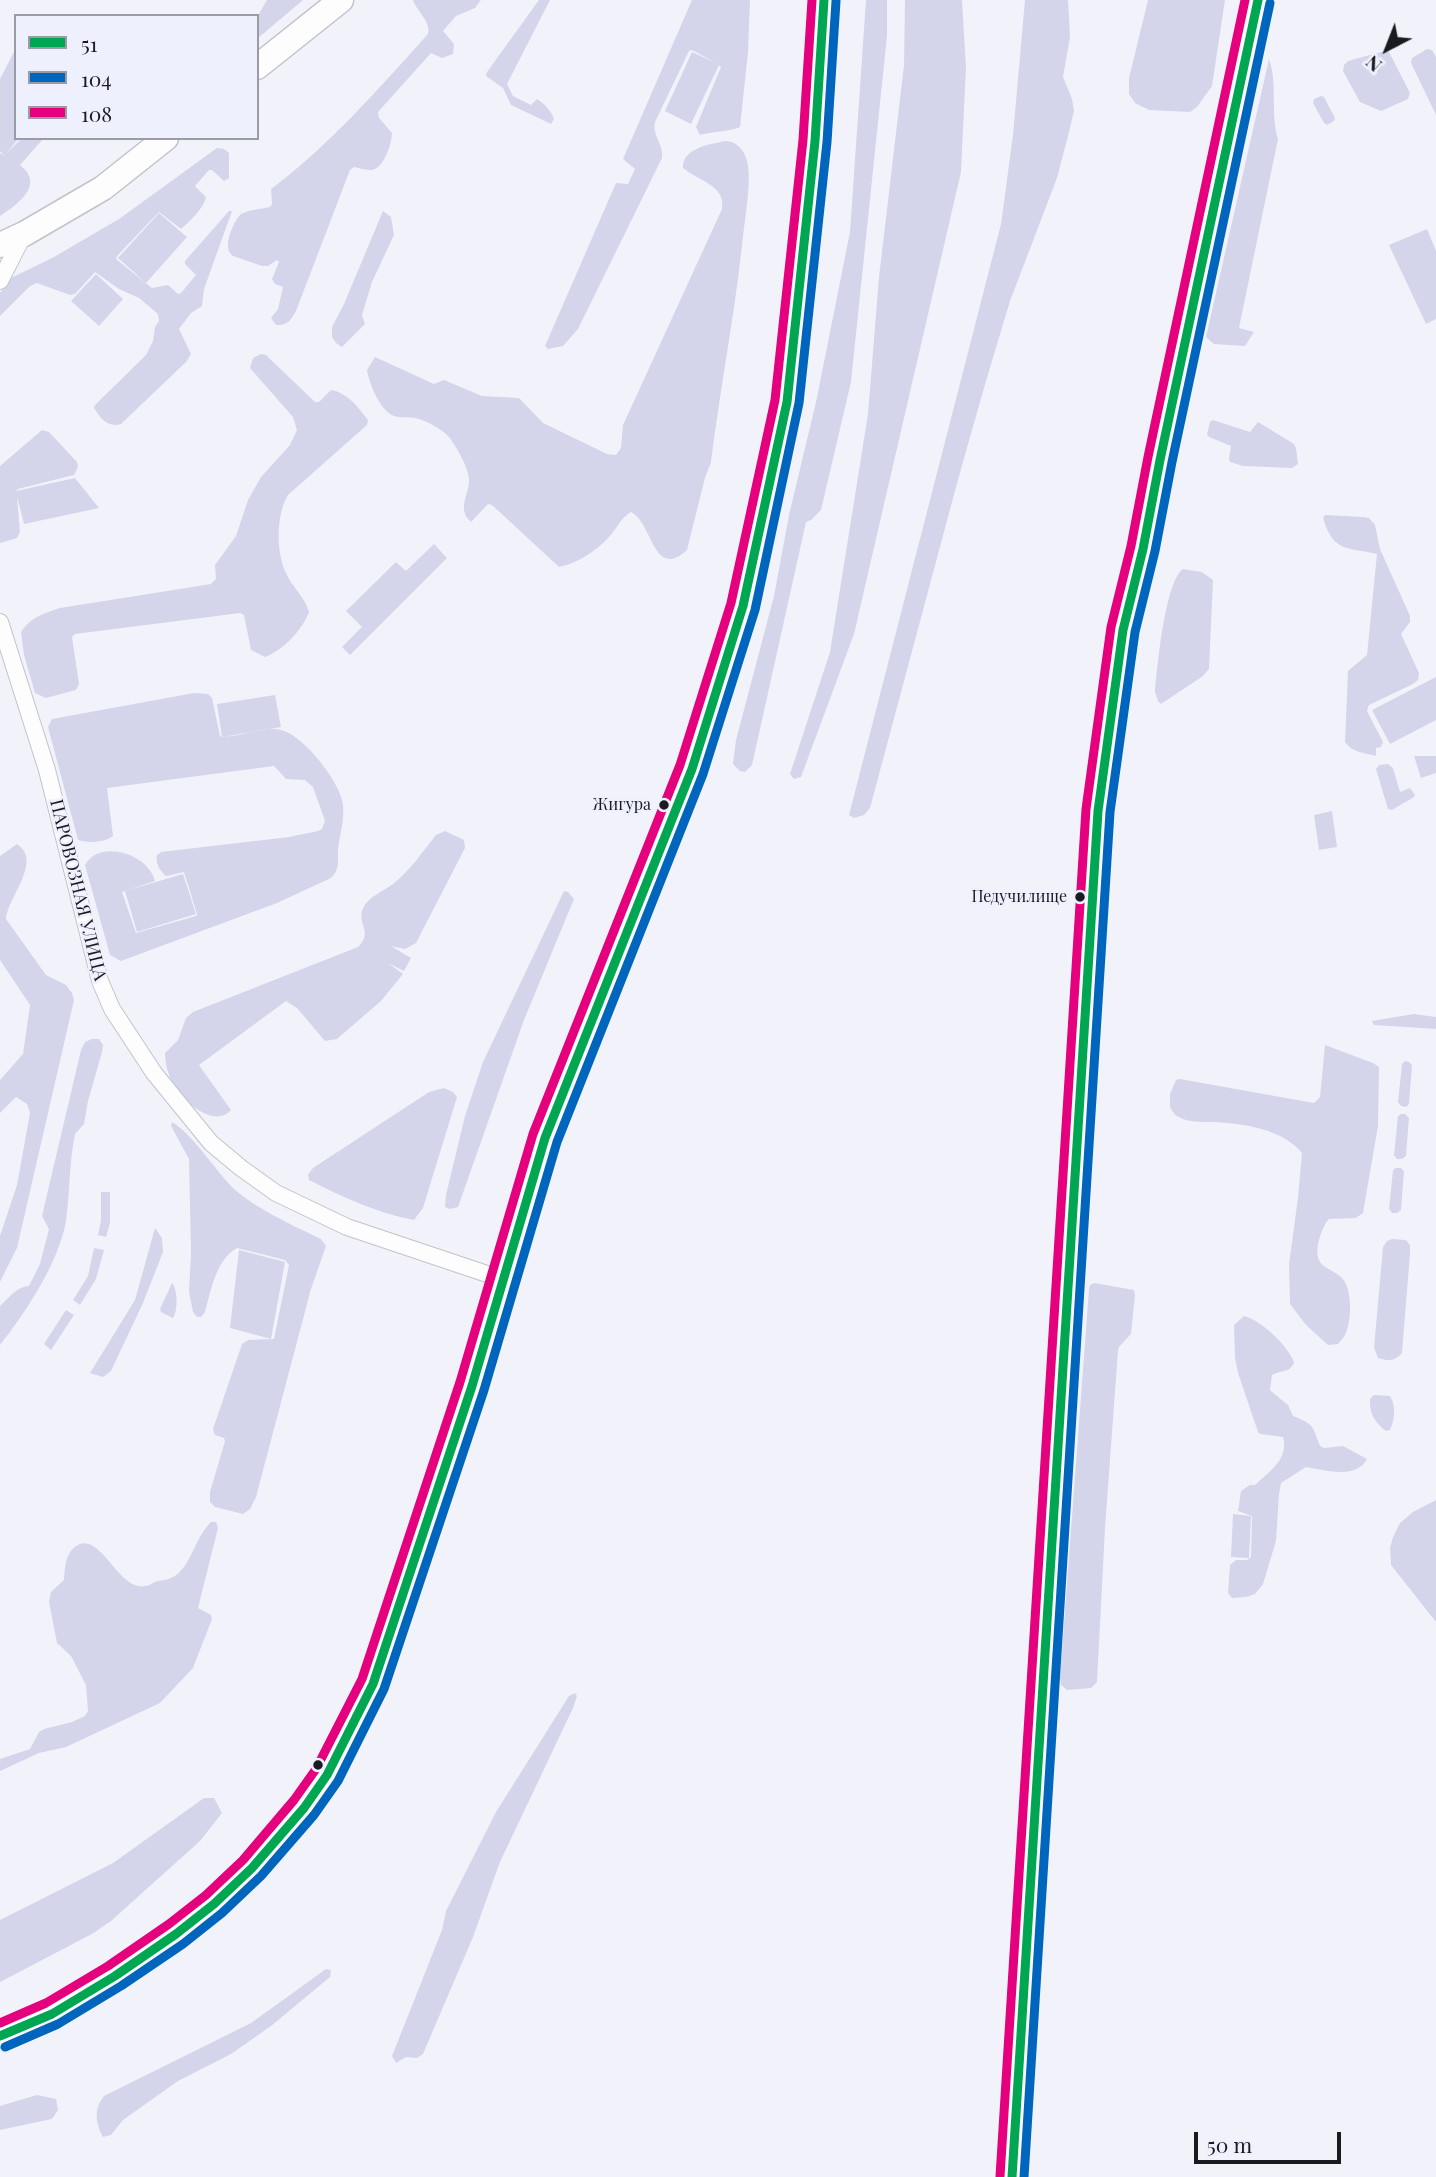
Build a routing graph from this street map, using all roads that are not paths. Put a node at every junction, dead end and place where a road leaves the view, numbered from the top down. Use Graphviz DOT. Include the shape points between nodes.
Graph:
graph roads {
  1 [pos="341,0"];
  2 [pos="824,0"];
  3 [pos="1258,0"];
  4 [pos="259,65"];
  5 [pos="163,140"];
  6 [pos="24,234"];
  7 [pos="0,245"];
  8 [pos="0,281"];
  9 [pos="0,622"];
  10 [pos="502,1279"];
  11 [pos="0,2036"];
  12 [pos="1012,2177"];
  1 -- 4 [label="main road"];
  2 -- 10 [label="main road" via="815,141 787,402 743,606 692,769 545,1139"];
  3 -- 12 [label="main road" via="1123,630 1098,811"];
  5 -- 6 [label="main road" via="103,188"];
  6 -- 7 [label="main road"];
  6 -- 8 [label="street"];
  9 -- 10 [label="street, ПАРОВОЗНАЯ УЛИЦА" via="47,770 100,981 112,1009 154,1073 211,1143 276,1192 346,1227"];
  10 -- 11 [label="main road" via="472,1386 373,1684 327,1775 252,1868 177,1934 52,2014"];
}
